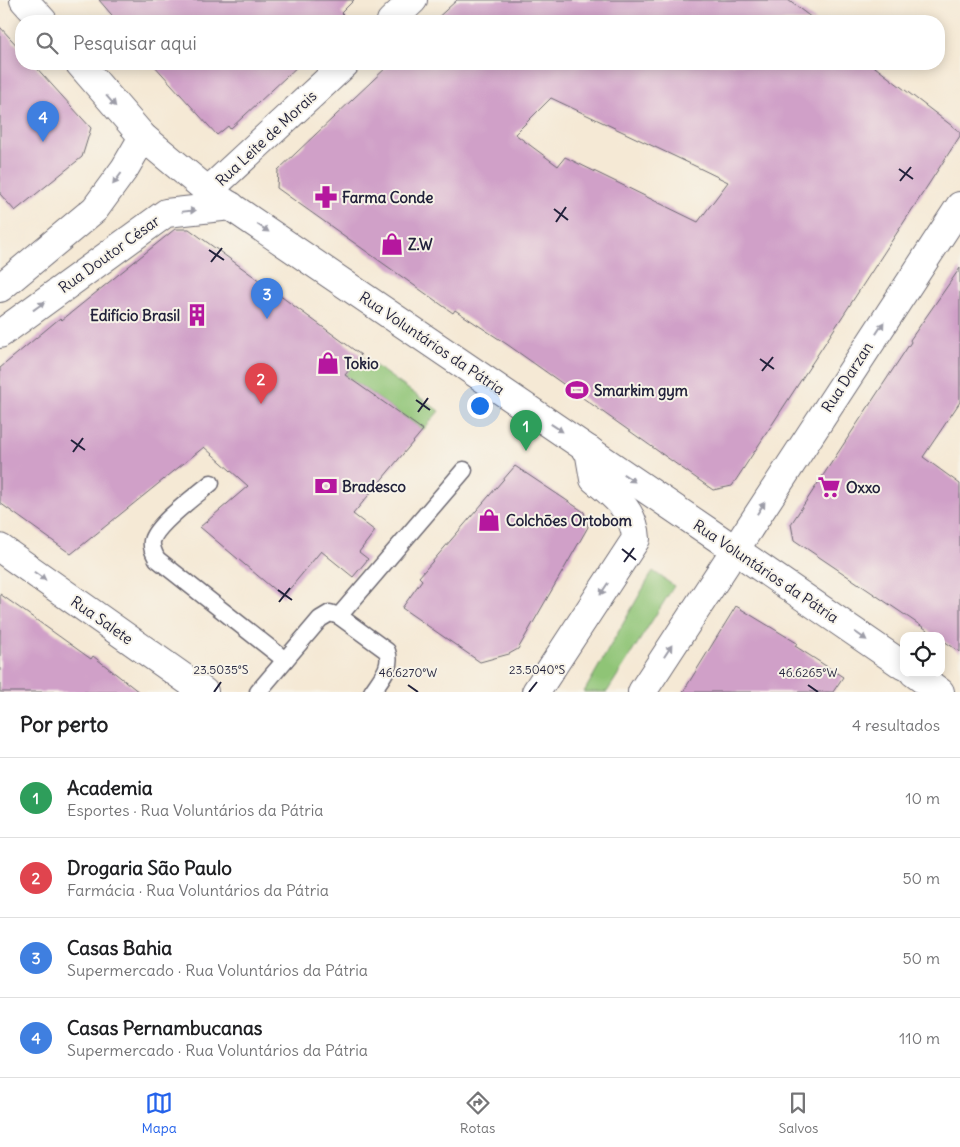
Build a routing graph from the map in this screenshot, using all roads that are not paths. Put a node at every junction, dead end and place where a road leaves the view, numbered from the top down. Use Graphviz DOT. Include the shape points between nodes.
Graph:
graph roads {
  1 [pos="24,0"];
  2 [pos="413,0"];
  3 [pos="38,15"];
  4 [pos="397,15"];
  5 [pos="85,70"];
  6 [pos="339,70"];
  7 [pos="143,137"];
  8 [pos="208,191"];
  9 [pos="231,206"];
  10 [pos="960,206"];
  11 [pos="0,288"];
  12 [pos="0,334"];
  13 [pos="589,450"];
  14 [pos="464,470"];
  15 [pos="211,483"];
  16 [pos="0,548"];
  17 [pos="734,548"];
  18 [pos="339,616"];
  19 [pos="285,660"];
  20 [pos="900,663"];
  21 [pos="919,677"];
  22 [pos="204,692"];
  23 [pos="258,692"];
  24 [pos="372,692"];
  25 [pos="536,692"];
  26 [pos="642,692"];
  27 [pos="940,692"];
  1 -- 3 [label="main road"];
  2 -- 4 [label="main road"];
  5 -- 7 [label="main road, Rua Voluntários da Pátria, one-way"];
  6 -- 8 [label="main road, Rua Leite de Morais"];
  7 -- 8 [label="main road, Rua Voluntários da Pátria"];
  7 -- 11 [label="main road, one-way" via="95,209"];
  8 -- 9 [label="main road, Rua Voluntários da Pátria"];
  12 -- 9 [label="main road, Rua Doutor César, one-way" via="166,213"];
  9 -- 13 [label="main road, Rua Voluntários da Pátria, one-way"];
  17 -- 10 [label="main road, Rua Darzan, one-way"];
  13 -- 17 [label="main road, Rua Voluntários da Pátria, one-way"];
  13 -- 25 [label="main road, one-way" via="594,479 628,512 636,527 636,539"];
  14 -- 18 [label="lane"];
  15 -- 19 [label="lane" via="160,528 152,540 152,551 157,559"];
  16 -- 22 [label="main road, Rua Salete, one-way"];
  17 -- 20 [label="main road, Rua Voluntários da Pátria, one-way"];
  26 -- 17 [label="main road, Rua Darzan, one-way"];
  18 -- 19 [label="lane" via="330,613 320,619"];
  18 -- 24 [label="lane" via="387,650 390,658 388,667"];
  19 -- 23 [label="lane"];
  21 -- 27 [label="main road"];
}
